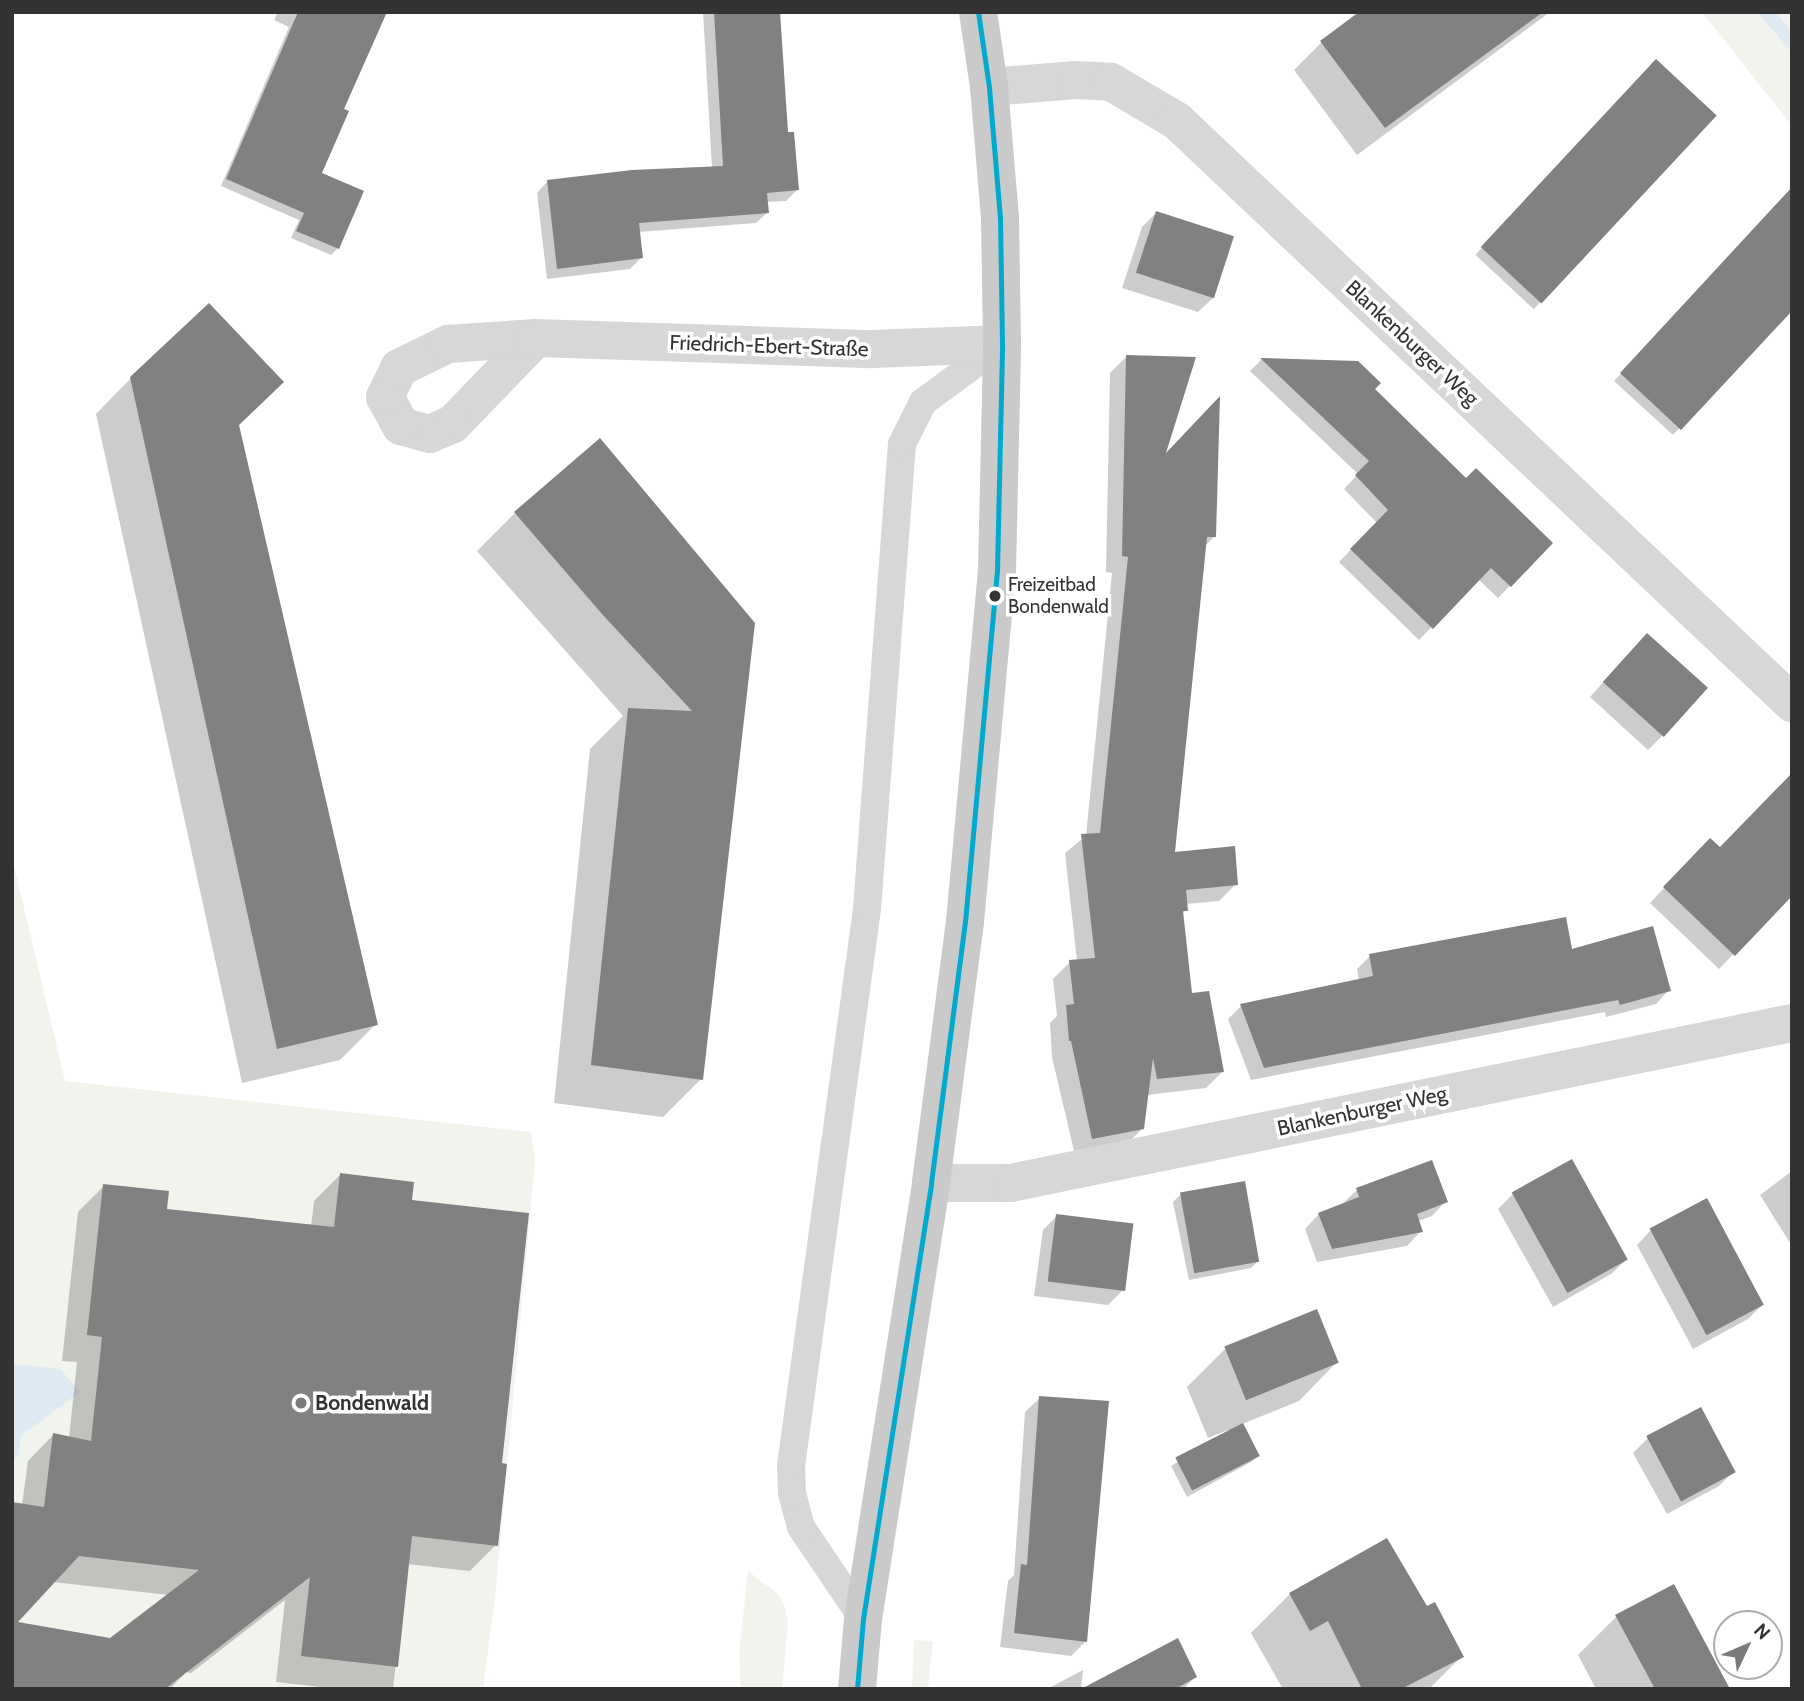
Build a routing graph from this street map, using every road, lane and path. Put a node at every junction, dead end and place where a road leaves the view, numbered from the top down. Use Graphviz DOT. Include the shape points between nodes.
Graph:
graph roads {
  1 [pos="978,12"];
  2 [pos="989,87"];
  3 [pos="536,338"];
  4 [pos="1002,344"];
  5 [pos="1792,703"];
  6 [pos="1792,1023"];
  7 [pos="931,1182"];
  8 [pos="863,1619"];
  9 [pos="857,1689"];
  1 -- 2 [label="main road"];
  2 -- 4 [label="main road" via="1000,218"];
  2 -- 5 [label="street, Blankenburger Weg" via="1111,82 1177,121"];
  3 -- 4 [label="street, Friedrich-Ebert-Straße" via="872,349"];
  4 -- 7 [label="main road" via="997,571 965,922"];
  4 -- 8 [label="lane" via="923,402 902,444 867,908 791,1466 801,1527"];
  6 -- 7 [label="street, Blankenburger Weg" via="1011,1182"];
  7 -- 8 [label="main road"];
  8 -- 9 [label="main road"];
}
